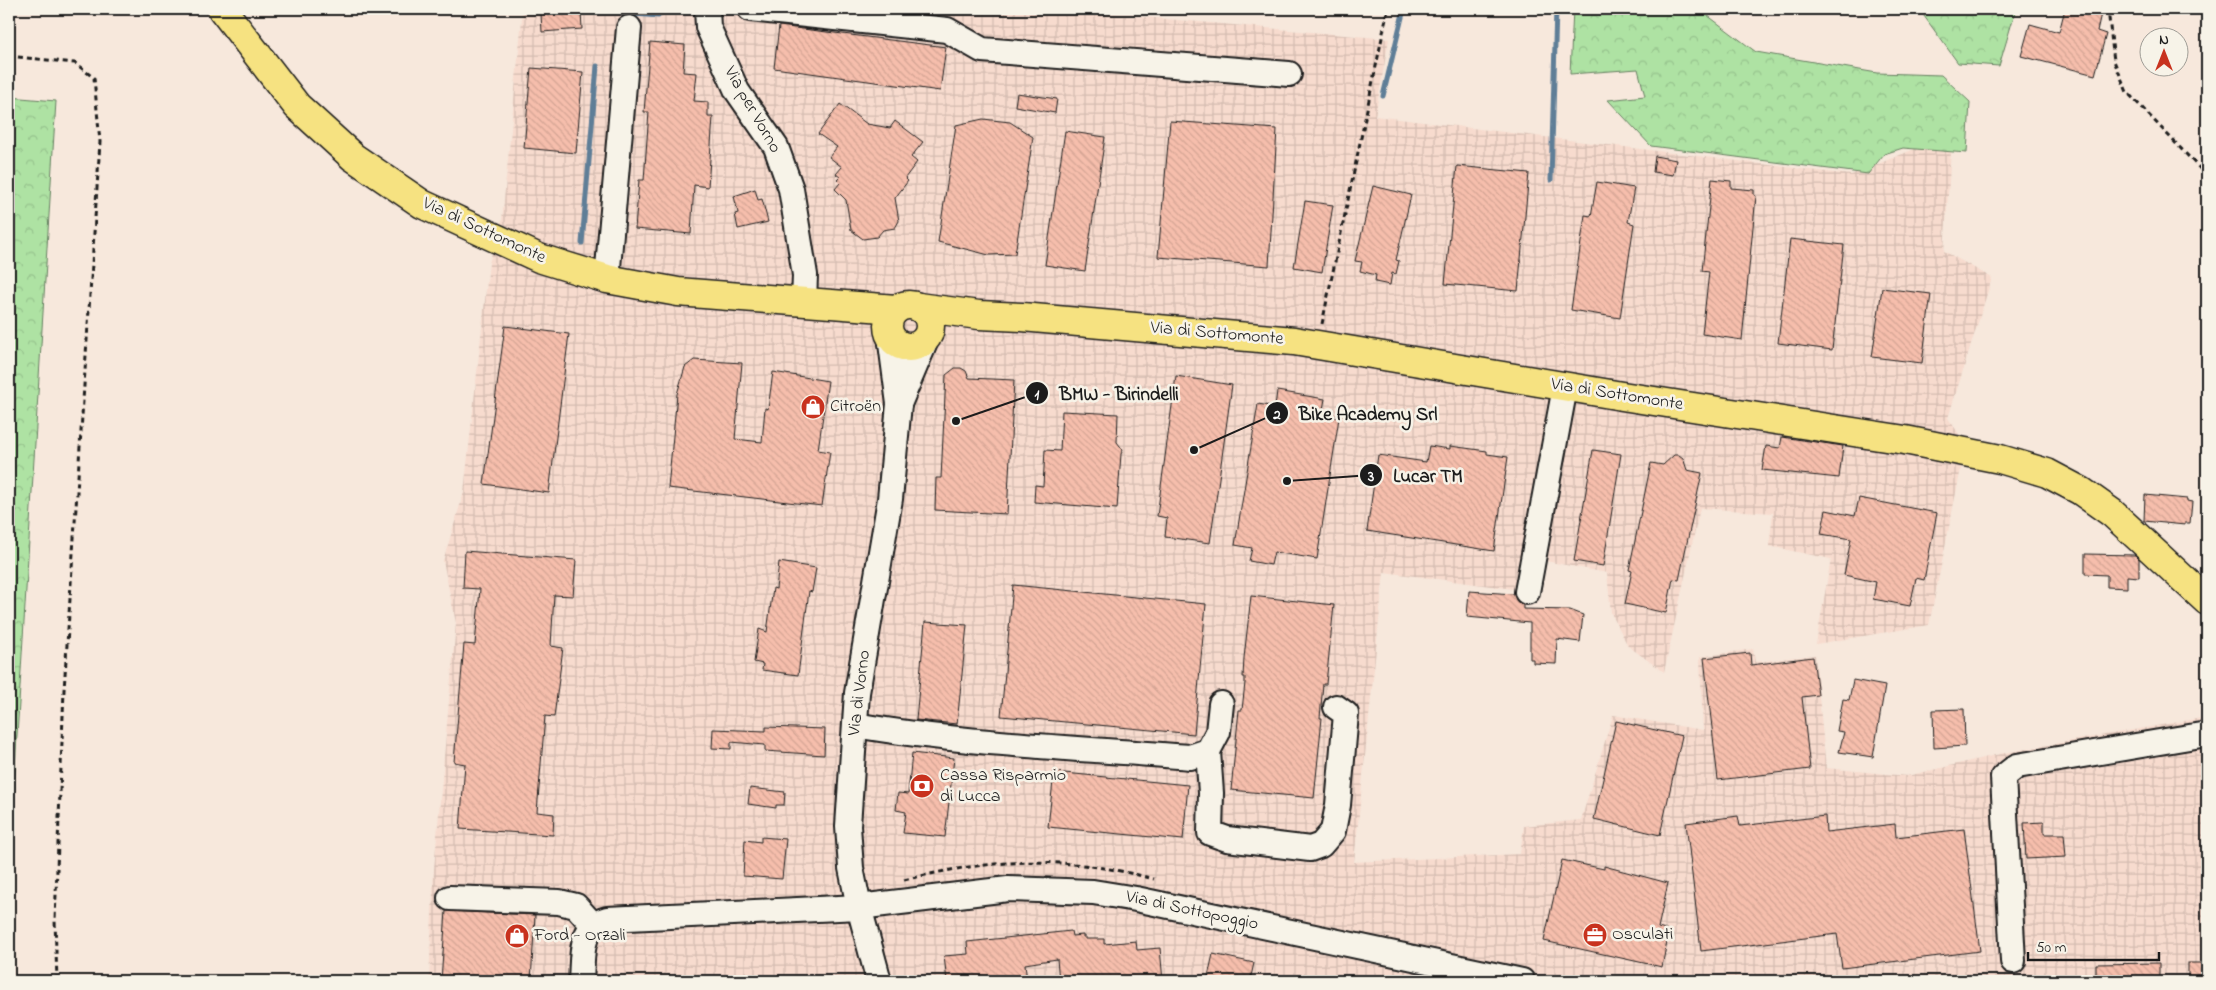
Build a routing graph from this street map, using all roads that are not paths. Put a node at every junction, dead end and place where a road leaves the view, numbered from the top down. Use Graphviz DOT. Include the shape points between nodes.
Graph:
graph roads {
  1 [pos="222,9"];
  2 [pos="707,9"];
  3 [pos="750,9"];
  4 [pos="629,28"];
  5 [pos="1289,74"];
  6 [pos="607,279"];
  7 [pos="813,302"];
  8 [pos="907,308"];
  9 [pos="979,315"];
  10 [pos="890,336"];
  11 [pos="927,338"];
  12 [pos="1565,387"];
  13 [pos="899,404"];
  14 [pos="1527,592"];
  15 [pos="2207,601"];
  16 [pos="1221,704"];
  17 [pos="1336,707"];
  18 [pos="855,725"];
  19 [pos="2207,734"];
  20 [pos="1208,751"];
  21 [pos="450,898"];
  22 [pos="859,907"];
  23 [pos="593,926"];
  24 [pos="2013,962"];
  25 [pos="581,981"];
  26 [pos="879,981"];
  27 [pos="1522,981"];
  1 -- 6 [label="main road, Via di Sottomonte" via="297,106 353,157 422,204 484,234 539,258"];
  2 -- 7 [label="street, Via per Vorno" via="708,27 737,91 776,147 791,189 805,275"];
  3 -- 5 [label="street" via="947,30 982,50"];
  4 -- 6 [label="street"];
  6 -- 7 [label="main road, Via di Sottomonte" via="678,292"];
  7 -- 8 [label="main road, Via di Sottomonte"];
  7 -- 10 [label="main road, Via di Sottomonte"];
  8 -- 9 [label="main road, Via di Sottomonte"];
  8 -- 10 [label="main road" via="888,321"];
  8 -- 11 [label="main road" via="928,317"];
  9 -- 11 [label="main road, Via di Sottomonte" via="950,325"];
  9 -- 12 [label="main road, Via di Sottomonte" via="1294,341"];
  10 -- 11 [label="main road, Via di Sottomonte" via="900,346 908,348 922,344"];
  10 -- 13 [label="street, Via di Vorno"];
  11 -- 13 [label="street, Via di Vorno"];
  12 -- 14 [label="street"];
  12 -- 15 [label="main road, Via di Sottomonte" via="1905,440 2000,458 2047,473 2081,491 2112,514"];
  13 -- 18 [label="street, Via di Vorno" via="890,499 857,693"];
  16 -- 20 [label="street" via="1218,732"];
  17 -- 20 [label="street" via="1346,714 1338,805 1333,831 1321,845 1310,849 1227,839 1210,833"];
  18 -- 20 [label="street" via="989,741 1190,757"];
  18 -- 22 [label="street, Via di Vorno" via="848,826 851,868"];
  19 -- 24 [label="street" via="2018,766 2003,777"];
  21 -- 23 [label="street" via="559,902 576,906"];
  22 -- 23 [label="street, Via di Sottopoggio" via="608,919"];
  22 -- 26 [label="street, Via di Vorno"];
  22 -- 27 [label="street, Via di Sottopoggio" via="1008,889 1093,892 1155,902"];
  23 -- 25 [label="street" via="584,939"];
}
